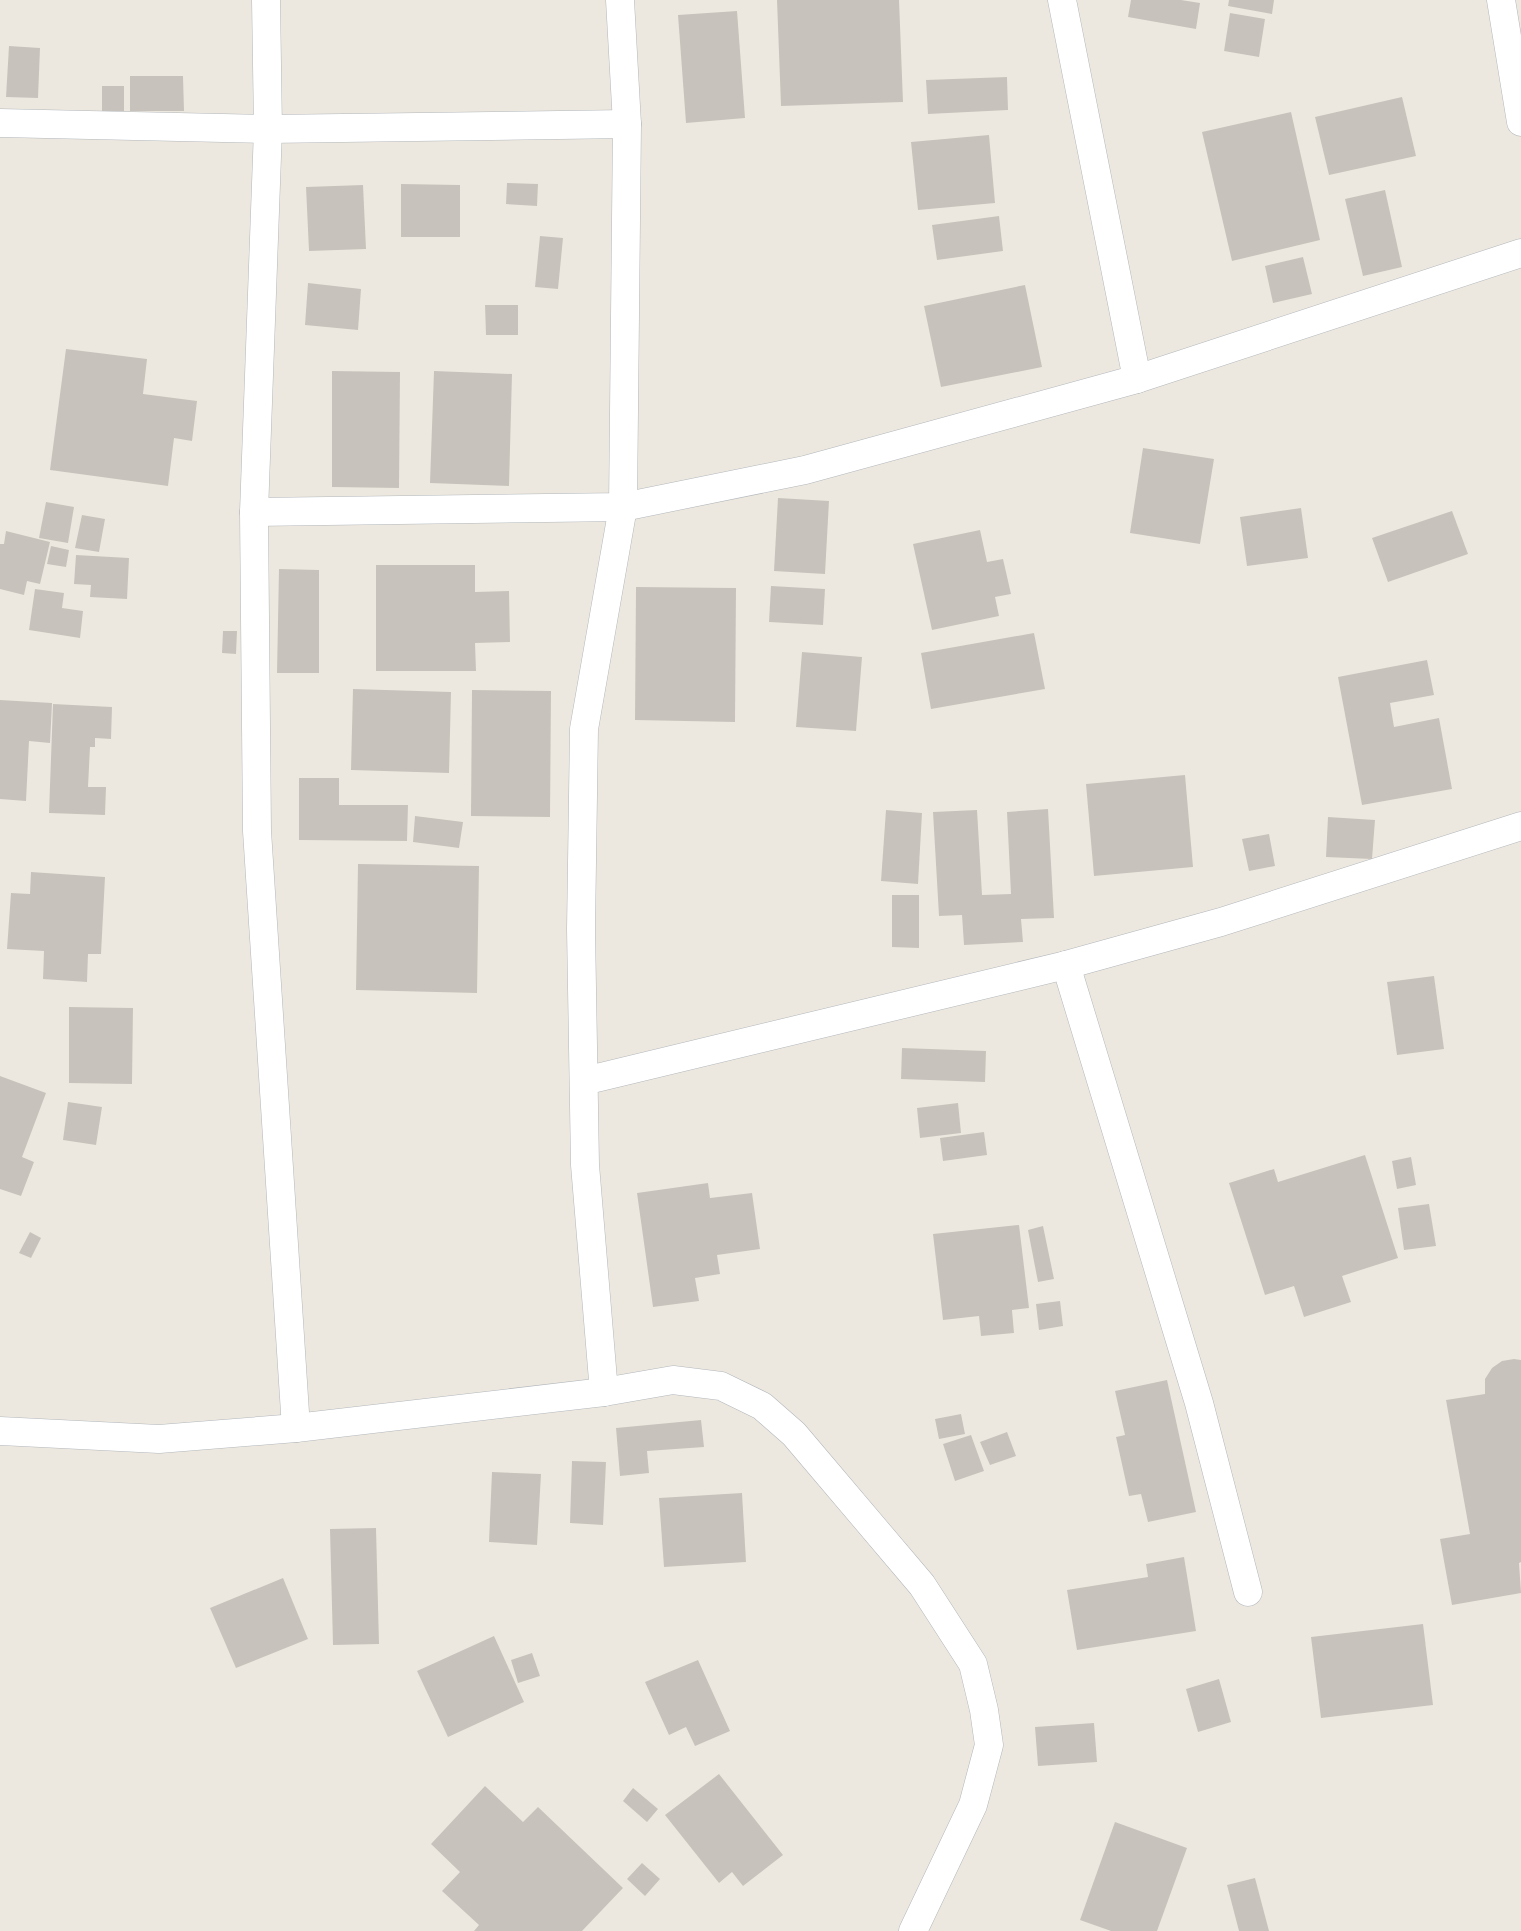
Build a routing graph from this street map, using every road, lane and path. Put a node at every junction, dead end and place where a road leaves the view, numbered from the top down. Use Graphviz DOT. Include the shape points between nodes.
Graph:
graph roads {
  1 [pos="266,0"];
  2 [pos="620,0"];
  3 [pos="1062,0"];
  4 [pos="1500,0"];
  5 [pos="1521,122"];
  6 [pos="0,123"];
  7 [pos="627,124"];
  8 [pos="268,129"];
  9 [pos="1521,253"];
  10 [pos="1137,379"];
  11 [pos="623,506"];
  12 [pos="254,512"];
  13 [pos="1521,826"];
  14 [pos="1066,965"];
  15 [pos="584,1081"];
  16 [pos="604,1392"];
  17 [pos="296,1428"];
  18 [pos="0,1431"];
  19 [pos="1248,1592"];
  20 [pos="913,1931"];
  1 -- 8 [label="street"];
  2 -- 7 [label="street"];
  3 -- 10 [label="street"];
  4 -- 5 [label="street"];
  6 -- 8 [label="street"];
  7 -- 8 [label="street"];
  7 -- 11 [label="street"];
  8 -- 12 [label="street"];
  9 -- 10 [label="street"];
  10 -- 11 [label="street" via="805,470"];
  11 -- 12 [label="street"];
  11 -- 15 [label="street" via="584,729 581,930"];
  12 -- 17 [label="street" via="257,831"];
  13 -- 14 [label="street" via="1221,922"];
  14 -- 15 [label="street"];
  14 -- 19 [label="street" via="1199,1403"];
  15 -- 16 [label="street" via="585,1165"];
  16 -- 17 [label="street"];
  16 -- 20 [label="street" via="673,1380 721,1386 762,1406 794,1434 922,1585 973,1664 989,1745 973,1806"];
  17 -- 18 [label="street" via="159,1439"];
}
